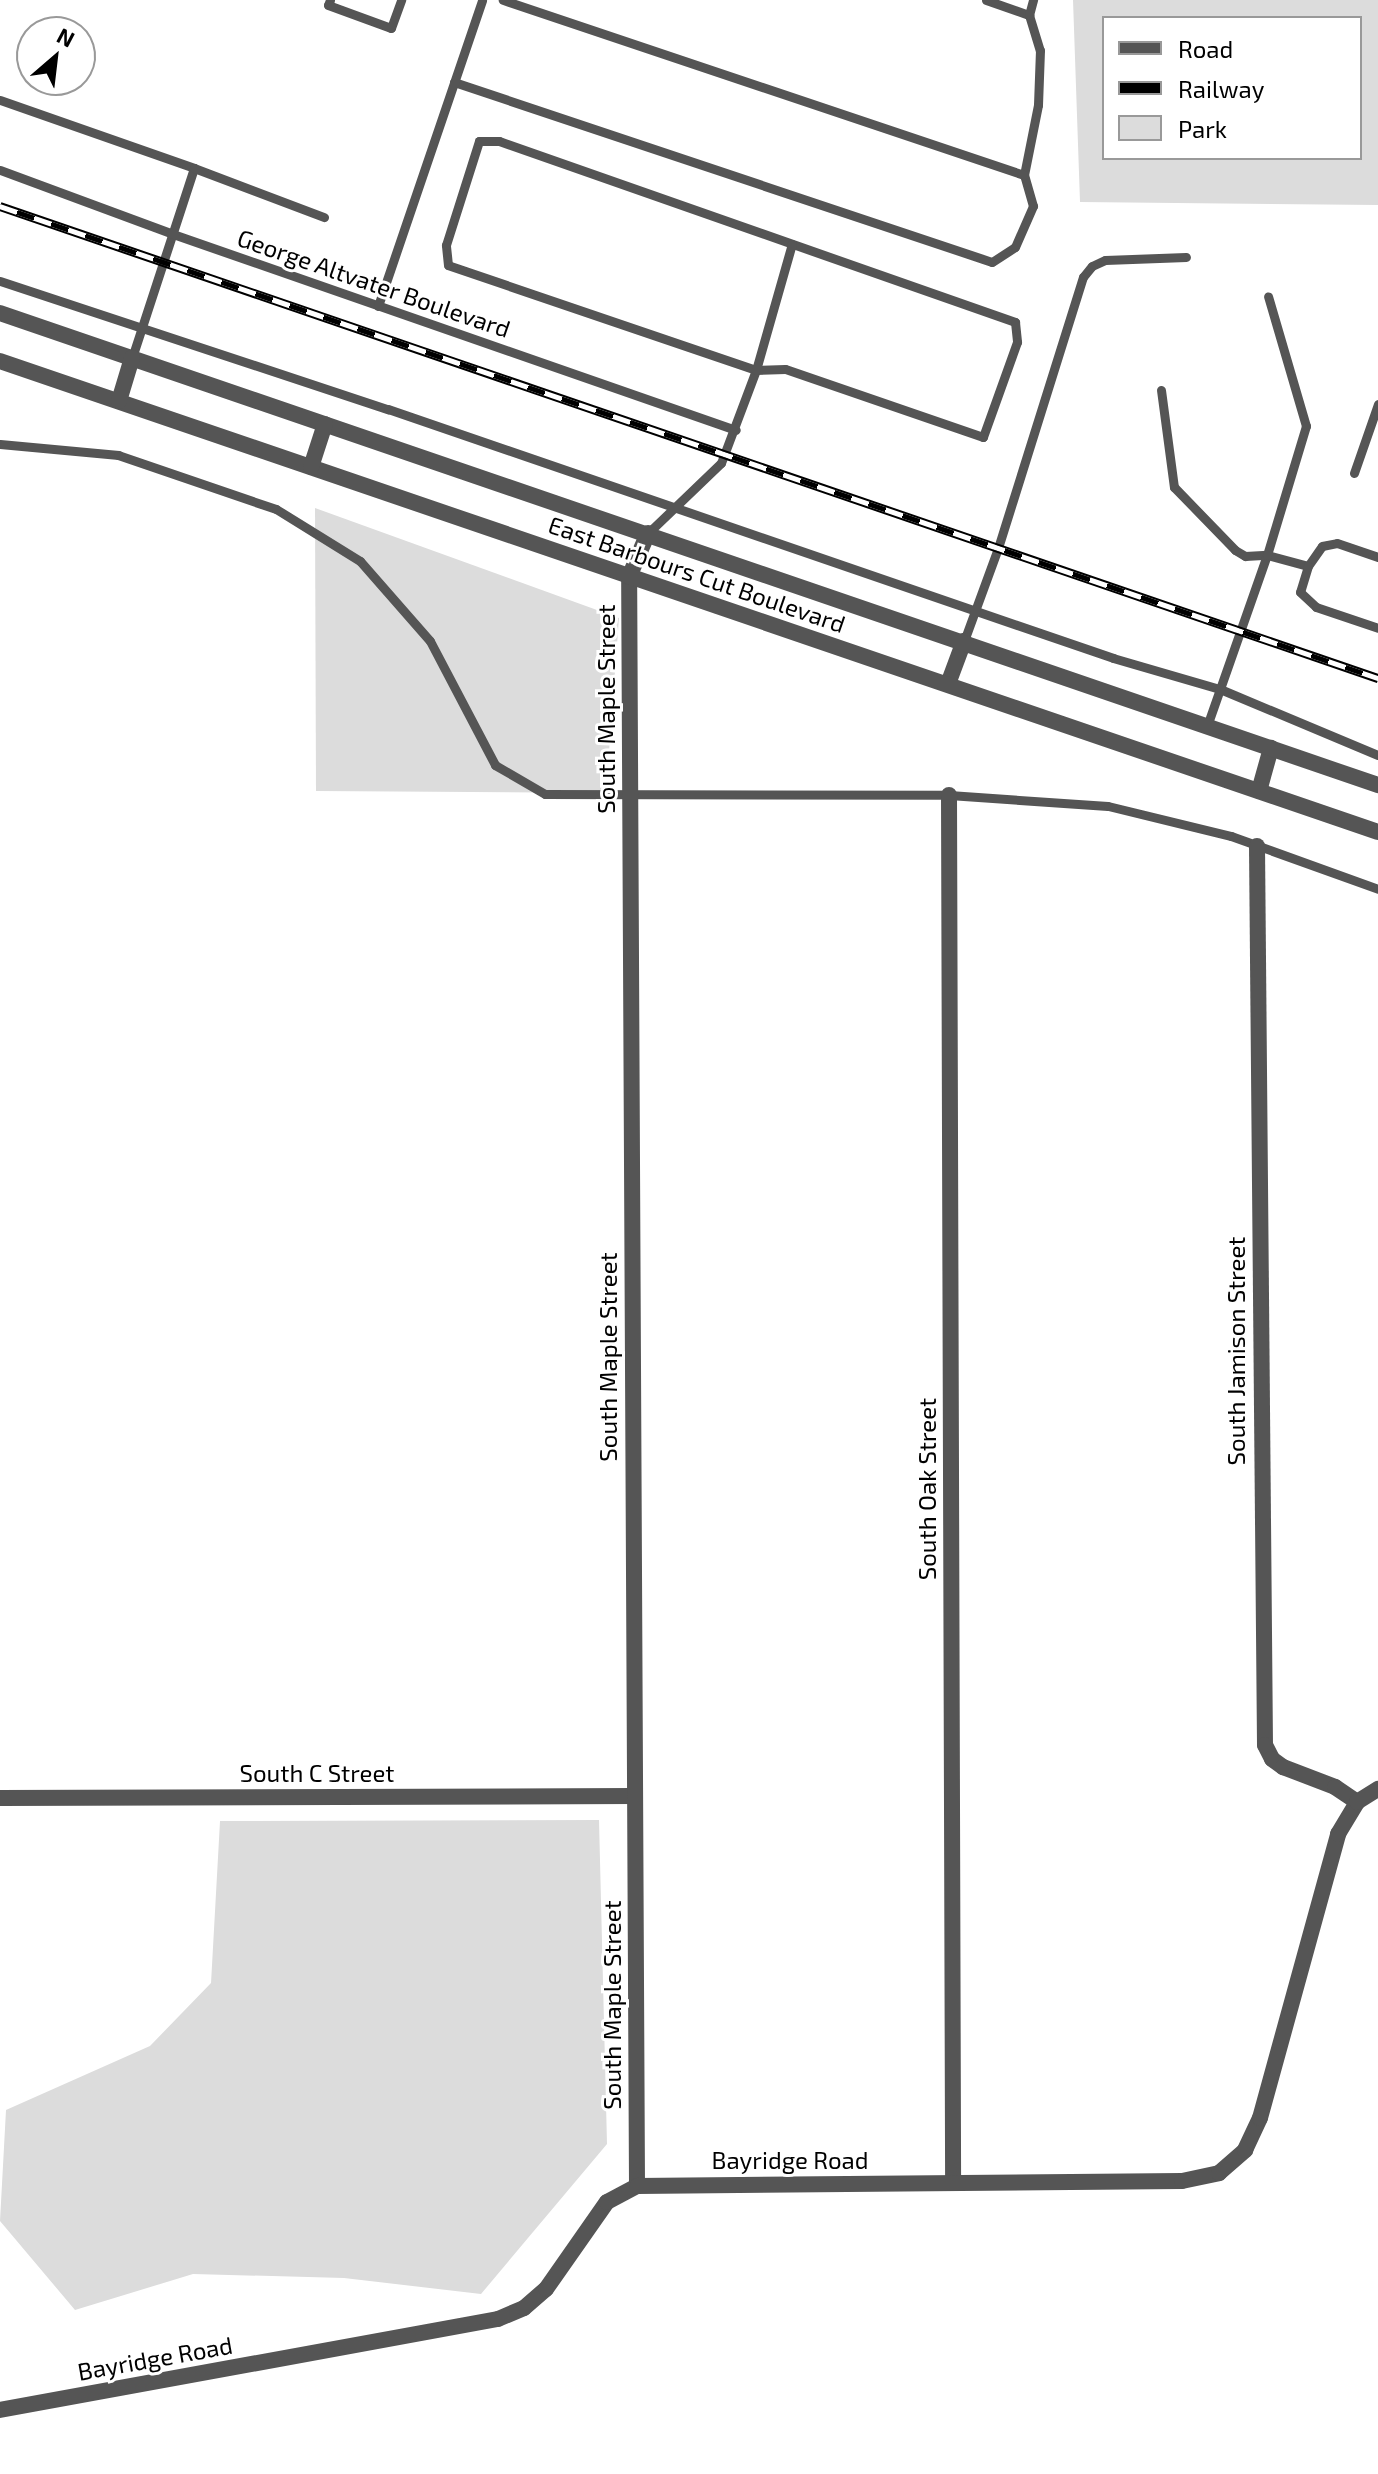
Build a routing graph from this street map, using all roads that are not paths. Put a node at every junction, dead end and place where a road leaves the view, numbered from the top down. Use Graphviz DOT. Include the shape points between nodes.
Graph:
graph roads {
  1 [pos="330,0"];
  2 [pos="401,0"];
  3 [pos="482,0"];
  4 [pos="503,0"];
  5 [pos="986,0"];
  6 [pos="1033,0"];
  7 [pos="1029,15"];
  8 [pos="454,82"];
  9 [pos="0,100"];
  10 [pos="194,168"];
  11 [pos="0,170"];
  12 [pos="1024,175"];
  13 [pos="324,217"];
  14 [pos="170,233"];
  15 [pos="792,244"];
  16 [pos="1186,257"];
  17 [pos="0,281"];
  18 [pos="1268,296"];
  19 [pos="378,306"];
  20 [pos="0,313"];
  21 [pos="141,330"];
  22 [pos="132,358"];
  23 [pos="0,361"];
  24 [pos="756,370"];
  25 [pos="1161,390"];
  26 [pos="119,401"];
  27 [pos="1378,404"];
  28 [pos="325,424"];
  29 [pos="736,430"];
  30 [pos="0,444"];
  31 [pos="311,467"];
  32 [pos="1354,473"];
  33 [pos="675,508"];
  34 [pos="648,533"];
  35 [pos="1267,555"];
  36 [pos="1378,557"];
  37 [pos="1308,566"];
  38 [pos="629,577"];
  39 [pos="975,611"];
  40 [pos="1378,628"];
  41 [pos="964,641"];
  42 [pos="948,684"];
  43 [pos="1220,689"];
  44 [pos="1207,726"];
  45 [pos="1271,748"];
  46 [pos="1378,755"];
  47 [pos="1378,785"];
  48 [pos="1259,791"];
  49 [pos="630,793"];
  50 [pos="949,795"];
  51 [pos="1378,832"];
  52 [pos="1257,846"];
  53 [pos="1378,889"];
  54 [pos="1378,1789"];
  55 [pos="634,1796"];
  56 [pos="0,1798"];
  57 [pos="1357,1802"];
  58 [pos="953,2183"];
  59 [pos="637,2186"];
  60 [pos="0,2410"];
  1 -- 2 [label="lane" via="328,5 391,28"];
  3 -- 8 [label="lane"];
  4 -- 12 [label="lane"];
  5 -- 7 [label="lane"];
  6 -- 7 [label="lane"];
  7 -- 12 [label="lane" via="1040,50 1038,105"];
  8 -- 12 [label="lane" via="992,262 1015,247 1033,206"];
  8 -- 19 [label="lane"];
  9 -- 10 [label="lane"];
  10 -- 13 [label="lane"];
  10 -- 14 [label="lane"];
  11 -- 14 [label="lane, George Altvater Boulevard"];
  14 -- 19 [label="lane, George Altvater Boulevard"];
  14 -- 21 [label="lane"];
  15 -- 24 [label="lane"];
  15 -- 24 [label="lane" via="1015,322 1017,342 983,437 785,369"];
  15 -- 24 [label="lane" via="499,141 479,141 446,245 448,265"];
  16 -- 39 [label="lane" via="1105,260 1083,277"];
  17 -- 21 [label="lane"];
  18 -- 35 [label="lane" via="1306,426"];
  19 -- 29 [label="lane, George Altvater Boulevard"];
  20 -- 22 [label="street, East Barbours Cut Boulevard"];
  21 -- 22 [label="lane"];
  21 -- 33 [label="lane"];
  22 -- 26 [label="street"];
  22 -- 28 [label="street, East Barbours Cut Boulevard"];
  23 -- 26 [label="street, East Barbours Cut Boulevard"];
  24 -- 29 [label="lane"];
  25 -- 35 [label="lane" via="1174,487 1235,550 1245,556"];
  26 -- 31 [label="street, East Barbours Cut Boulevard"];
  27 -- 32 [label="lane"];
  28 -- 31 [label="street"];
  28 -- 34 [label="street, East Barbours Cut Boulevard"];
  29 -- 33 [label="lane" via="721,463"];
  30 -- 49 [label="lane" via="118,455 276,509 360,561 430,641 495,765 545,794"];
  31 -- 38 [label="street, East Barbours Cut Boulevard"];
  33 -- 34 [label="lane"];
  33 -- 39 [label="lane"];
  34 -- 38 [label="street, South Maple Street"];
  34 -- 41 [label="street, East Barbours Cut Boulevard"];
  35 -- 37 [label="lane"];
  35 -- 43 [label="lane"];
  36 -- 37 [label="lane" via="1337,543 1322,546"];
  37 -- 40 [label="lane" via="1300,592 1316,607"];
  38 -- 42 [label="street, East Barbours Cut Boulevard"];
  38 -- 49 [label="street, South Maple Street"];
  39 -- 41 [label="lane"];
  39 -- 43 [label="lane"];
  41 -- 42 [label="street"];
  41 -- 44 [label="street, East Barbours Cut Boulevard"];
  42 -- 48 [label="street, East Barbours Cut Boulevard"];
  43 -- 44 [label="lane"];
  43 -- 46 [label="lane"];
  44 -- 45 [label="street, East Barbours Cut Boulevard"];
  45 -- 47 [label="street, East Barbours Cut Boulevard"];
  45 -- 48 [label="street"];
  48 -- 51 [label="street, East Barbours Cut Boulevard"];
  49 -- 50 [label="lane"];
  49 -- 55 [label="street, South Maple Street"];
  50 -- 52 [label="lane" via="1108,806"];
  50 -- 58 [label="street, South Oak Street"];
  52 -- 53 [label="lane"];
  52 -- 57 [label="street, South Jamison Street" via="1265,1745 1283,1767 1335,1787"];
  54 -- 57 [label="street, Bayridge Road"];
  55 -- 56 [label="street, South C Street"];
  55 -- 59 [label="street, South Maple Street"];
  57 -- 58 [label="street, Bayridge Road" via="1338,1834 1260,2118 1237,2159 1219,2173 1182,2181"];
  58 -- 59 [label="street, Bayridge Road"];
  59 -- 60 [label="street, Bayridge Road" via="607,2202 546,2289 524,2308 498,2319"];
}
